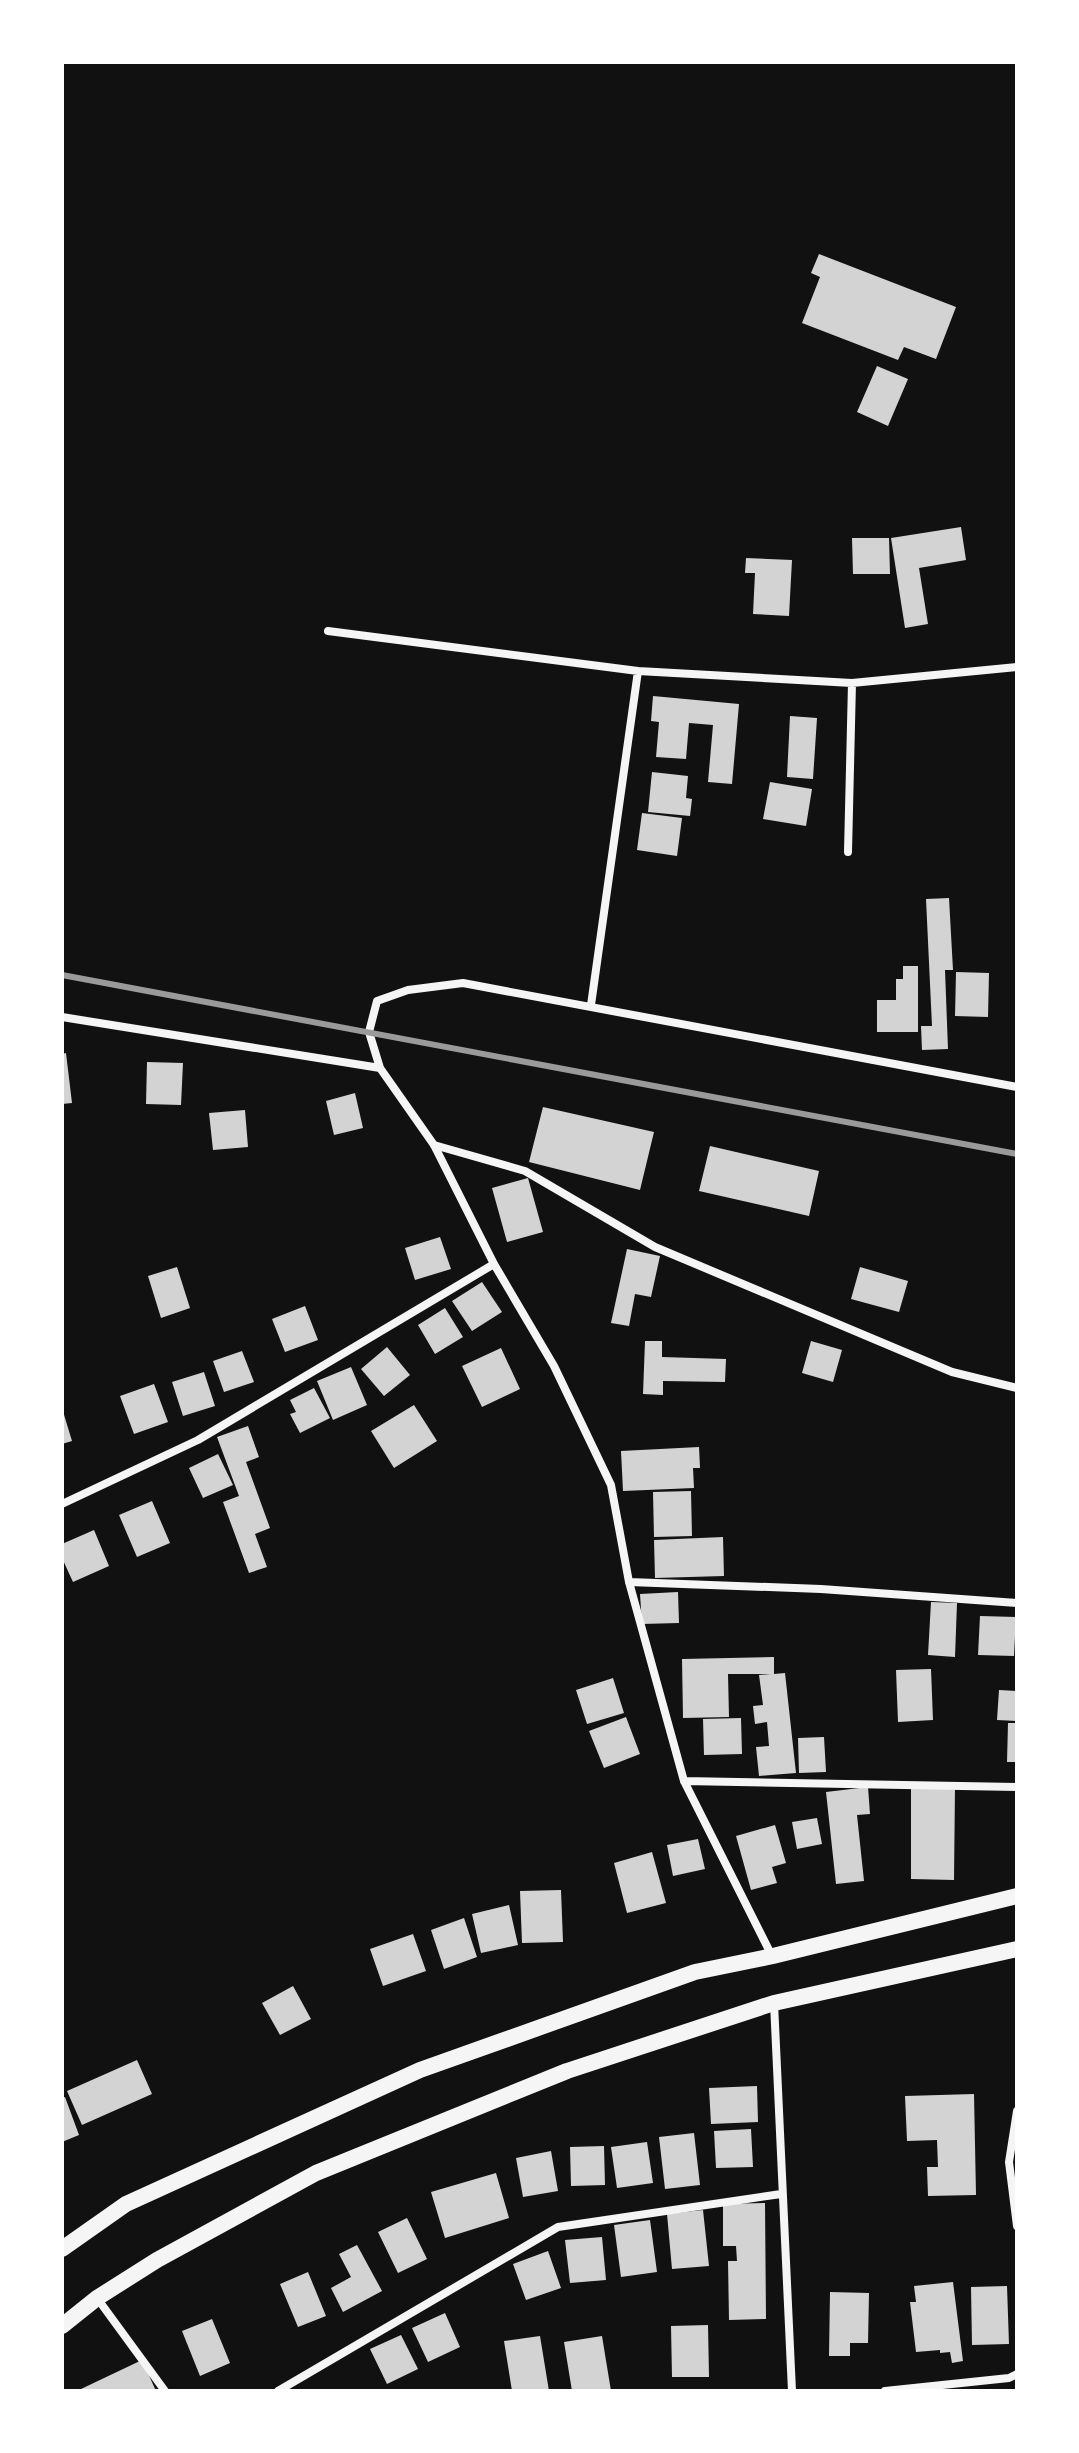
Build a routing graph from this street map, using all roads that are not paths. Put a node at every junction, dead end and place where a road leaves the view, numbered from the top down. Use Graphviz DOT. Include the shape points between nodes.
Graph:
graph roads {
  1 [pos="328,631"];
  2 [pos="1017,667"];
  3 [pos="638,671"];
  4 [pos="852,683"];
  5 [pos="848,852"];
  6 [pos="591,1005"];
  7 [pos="62,1017"];
  8 [pos="380,1068"];
  9 [pos="1017,1087"];
  10 [pos="434,1145"];
  11 [pos="494,1264"];
  12 [pos="1017,1388"];
  13 [pos="62,1504"];
  14 [pos="629,1582"];
  15 [pos="1017,1603"];
  16 [pos="684,1781"];
  17 [pos="1017,1787"];
  18 [pos="1017,1896"];
  19 [pos="1017,1949"];
  20 [pos="773,1956"];
  21 [pos="774,2003"];
  22 [pos="1017,2111"];
  23 [pos="1013,2161"];
  24 [pos="781,2194"];
  25 [pos="1017,2226"];
  26 [pos="62,2249"];
  27 [pos="97,2298"];
  28 [pos="62,2326"];
  29 [pos="1013,2376"];
  30 [pos="165,2391"];
  31 [pos="278,2391"];
  32 [pos="792,2391"];
  33 [pos="885,2391"];
  34 [pos="1011,2391"];
  1 -- 3 [label="street"];
  2 -- 4 [label="street"];
  3 -- 4 [label="street"];
  3 -- 6 [label="street"];
  4 -- 5 [label="street"];
  6 -- 8 [label="street" via="463,983 408,990 377,1001 369,1032"];
  6 -- 9 [label="street"];
  7 -- 8 [label="street"];
  8 -- 10 [label="street"];
  10 -- 11 [label="street"];
  10 -- 12 [label="street" via="525,1171 655,1247 952,1372"];
  11 -- 13 [label="street" via="198,1440"];
  11 -- 14 [label="street" via="554,1366 611,1485"];
  14 -- 15 [label="street"];
  14 -- 16 [label="street"];
  16 -- 17 [label="street"];
  16 -- 20 [label="street"];
  18 -- 20 [label="highway"];
  19 -- 21 [label="highway"];
  20 -- 26 [label="highway" via="695,1972 420,2070 126,2204"];
  21 -- 24 [label="street"];
  21 -- 27 [label="highway" via="567,2071 316,2173"];
  22 -- 23 [label="street"];
  23 -- 25 [label="street"];
  24 -- 31 [label="street" via="558,2227"];
  24 -- 32 [label="street"];
  27 -- 28 [label="highway"];
  27 -- 30 [label="street"];
  29 -- 33 [label="street"];
  29 -- 34 [label="street"];
}
